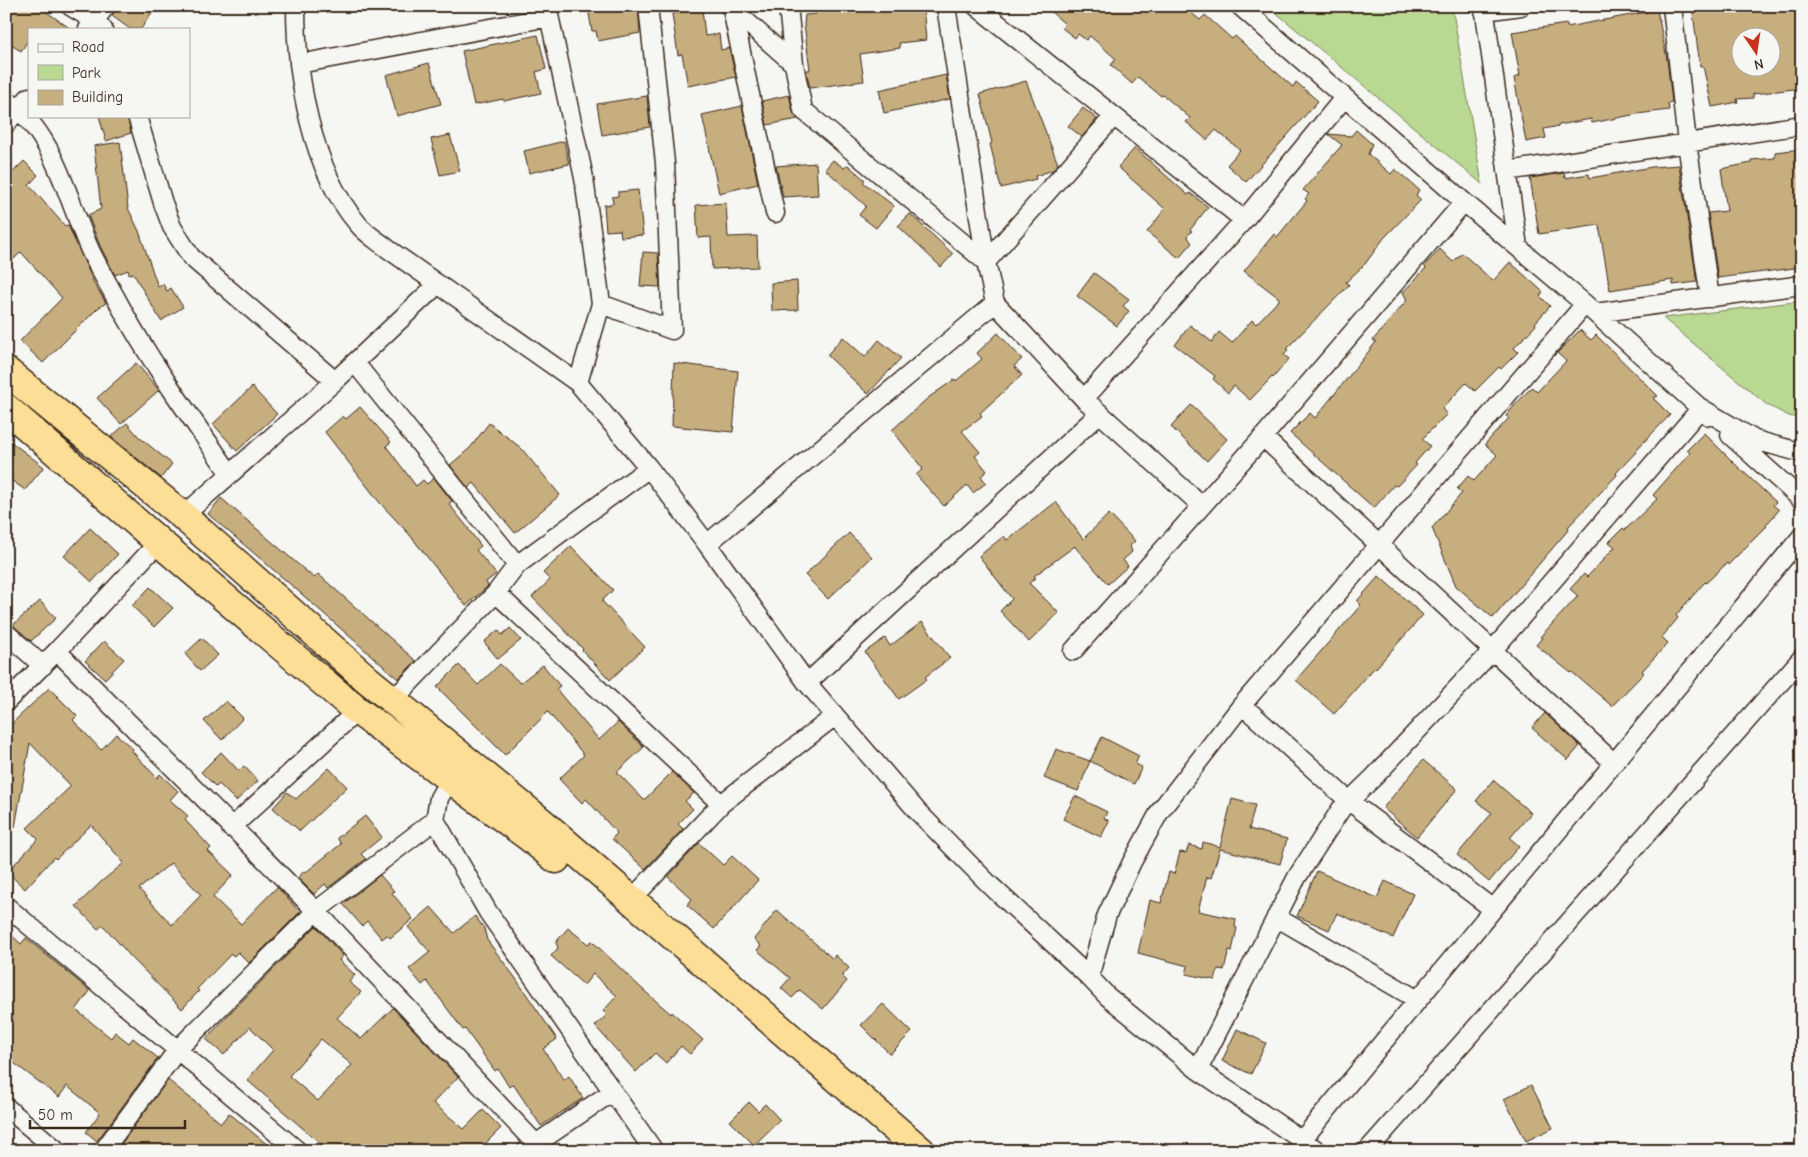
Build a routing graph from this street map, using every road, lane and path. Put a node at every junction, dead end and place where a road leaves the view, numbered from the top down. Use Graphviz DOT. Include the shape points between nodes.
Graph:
graph roads {
  1 [pos="70,6"];
  2 [pos="106,6"];
  3 [pos="296,6"];
  4 [pos="648,6"];
  5 [pos="788,6"];
  6 [pos="946,6"];
  7 [pos="976,6"];
  8 [pos="1240,6"];
  9 [pos="1521,6"];
  10 [pos="1672,6"];
  11 [pos="731,8"];
  12 [pos="1484,9"];
  13 [pos="548,12"];
  14 [pos="95,26"];
  15 [pos="299,64"];
  16 [pos="794,64"];
  17 [pos="1344,98"];
  18 [pos="18,102"];
  19 [pos="1114,116"];
  20 [pos="28,117"];
  21 [pos="29,118"];
  22 [pos="138,118"];
  23 [pos="6,124"];
  24 [pos="1802,126"];
  25 [pos="1688,143"];
  26 [pos="1507,171"];
  27 [pos="1464,202"];
  28 [pos="775,213"];
  29 [pos="1244,220"];
  30 [pos="1518,247"];
  31 [pos="986,262"];
  32 [pos="438,284"];
  33 [pos="1802,285"];
  34 [pos="1710,298"];
  35 [pos="995,303"];
  36 [pos="601,304"];
  37 [pos="1590,308"];
  38 [pos="354,363"];
  39 [pos="6,371"];
  40 [pos="335,381"];
  41 [pos="578,383"];
  42 [pos="1084,399"];
  43 [pos="6,408"];
  44 [pos="1701,408"];
  45 [pos="1100,413"];
  46 [pos="1263,437"];
  47 [pos="1802,452"];
  48 [pos="649,468"];
  49 [pos="230,474"];
  50 [pos="1802,500"];
  51 [pos="1202,506"];
  52 [pos="183,516"];
  53 [pos="1802,536"];
  54 [pos="160,542"];
  55 [pos="707,544"];
  56 [pos="1379,544"];
  57 [pos="517,565"];
  58 [pos="496,593"];
  59 [pos="6,633"];
  60 [pos="1493,650"];
  61 [pos="1073,651"];
  62 [pos="57,652"];
  63 [pos="1802,658"];
  64 [pos="42,666"];
  65 [pos="807,683"];
  66 [pos="394,699"];
  67 [pos="6,702"];
  68 [pos="1242,705"];
  69 [pos="358,710"];
  70 [pos="835,716"];
  71 [pos="1614,763"];
  72 [pos="457,768"];
  73 [pos="1349,801"];
  74 [pos="721,804"];
  75 [pos="435,820"];
  76 [pos="232,828"];
  77 [pos="631,900"];
  78 [pos="6,906"];
  79 [pos="1493,909"];
  80 [pos="316,911"];
  81 [pos="1276,917"];
  82 [pos="1089,977"];
  83 [pos="1418,1000"];
  84 [pos="178,1050"];
  85 [pos="1198,1070"];
  86 [pos="612,1092"];
  87 [pos="6,1107"];
  88 [pos="1302,1140"];
  89 [pos="531,1148"];
  90 [pos="58,1151"];
  91 [pos="103,1151"];
  92 [pos="298,1151"];
  93 [pos="654,1151"];
  94 [pos="897,1151"];
  95 [pos="921,1151"];
  96 [pos="1318,1151"];
  97 [pos="1367,1151"];
  1 -- 14 [label="street"];
  2 -- 14 [label="street"];
  3 -- 15 [label="street"];
  4 -- 36 [label="street" via="665,163 672,330"];
  5 -- 16 [label="street"];
  6 -- 31 [label="street"];
  7 -- 19 [label="street"];
  8 -- 17 [label="street"];
  9 -- 12 [label="street"];
  10 -- 25 [label="street"];
  11 -- 16 [label="street"];
  11 -- 28 [label="street"];
  12 -- 26 [label="street"];
  13 -- 15 [label="street"];
  13 -- 36 [label="street" via="584,178"];
  15 -- 32 [label="street" via="318,152 336,193 359,226"];
  16 -- 31 [label="street" via="803,110"];
  17 -- 27 [label="street"];
  17 -- 29 [label="street"];
  18 -- 20 [label="street"];
  18 -- 23 [label="street"];
  19 -- 29 [label="street"];
  19 -- 31 [label="street"];
  21 -- 49 [label="street" via="48,147 90,251 125,315 149,356"];
  22 -- 40 [label="street" via="172,227 191,257"];
  24 -- 25 [label="street"];
  25 -- 26 [label="street"];
  25 -- 34 [label="street"];
  26 -- 30 [label="street"];
  27 -- 30 [label="street"];
  27 -- 46 [label="street"];
  29 -- 42 [label="street"];
  30 -- 37 [label="street"];
  31 -- 35 [label="street"];
  32 -- 38 [label="street"];
  32 -- 41 [label="street"];
  33 -- 34 [label="street"];
  34 -- 37 [label="street"];
  35 -- 42 [label="street"];
  35 -- 55 [label="street"];
  36 -- 41 [label="street"];
  37 -- 44 [label="street"];
  37 -- 56 [label="street"];
  38 -- 40 [label="street"];
  38 -- 57 [label="street"];
  39 -- 52 [label="highway"];
  40 -- 49 [label="street"];
  41 -- 48 [label="street"];
  42 -- 45 [label="street"];
  43 -- 54 [label="highway"];
  44 -- 47 [label="street" via="1755,440"];
  44 -- 50 [label="street"];
  44 -- 60 [label="street"];
  45 -- 51 [label="street"];
  45 -- 65 [label="street"];
  46 -- 51 [label="street"];
  46 -- 56 [label="street"];
  48 -- 55 [label="street"];
  48 -- 57 [label="street"];
  49 -- 52 [label="street"];
  51 -- 61 [label="street"];
  52 -- 66 [label="highway" via="368,680"];
  53 -- 71 [label="street"];
  54 -- 62 [label="street"];
  54 -- 69 [label="highway"];
  55 -- 65 [label="street"];
  56 -- 60 [label="street"];
  56 -- 68 [label="street"];
  57 -- 58 [label="street"];
  58 -- 66 [label="street"];
  58 -- 74 [label="street"];
  59 -- 64 [label="street"];
  60 -- 71 [label="street"];
  60 -- 73 [label="street"];
  62 -- 64 [label="street"];
  62 -- 76 [label="street"];
  63 -- 97 [label="street"];
  64 -- 67 [label="street"];
  65 -- 70 [label="street"];
  66 -- 72 [label="highway"];
  68 -- 73 [label="street"];
  68 -- 82 [label="street" via="1155,820 1107,915"];
  69 -- 72 [label="highway"];
  69 -- 76 [label="street"];
  70 -- 74 [label="street"];
  70 -- 82 [label="street" via="925,818 990,885"];
  71 -- 79 [label="street"];
  72 -- 75 [label="street" via="439,798"];
  72 -- 77 [label="highway" via="544,824"];
  72 -- 94 [label="highway" via="530,836 817,1079"];
  73 -- 79 [label="street"];
  73 -- 81 [label="street" via="1297,877"];
  74 -- 77 [label="street"];
  75 -- 80 [label="street"];
  75 -- 86 [label="street" via="488,912"];
  76 -- 80 [label="street"];
  77 -- 95 [label="highway"];
  78 -- 84 [label="street"];
  79 -- 83 [label="street"];
  80 -- 84 [label="street"];
  80 -- 89 [label="street"];
  81 -- 83 [label="street"];
  81 -- 85 [label="street"];
  82 -- 85 [label="street" via="1107,996"];
  83 -- 88 [label="street"];
  84 -- 91 [label="street"];
  84 -- 92 [label="street"];
  85 -- 88 [label="street"];
  86 -- 89 [label="street"];
  86 -- 93 [label="street"];
  87 -- 90 [label="street"];
  88 -- 96 [label="street"];
}
